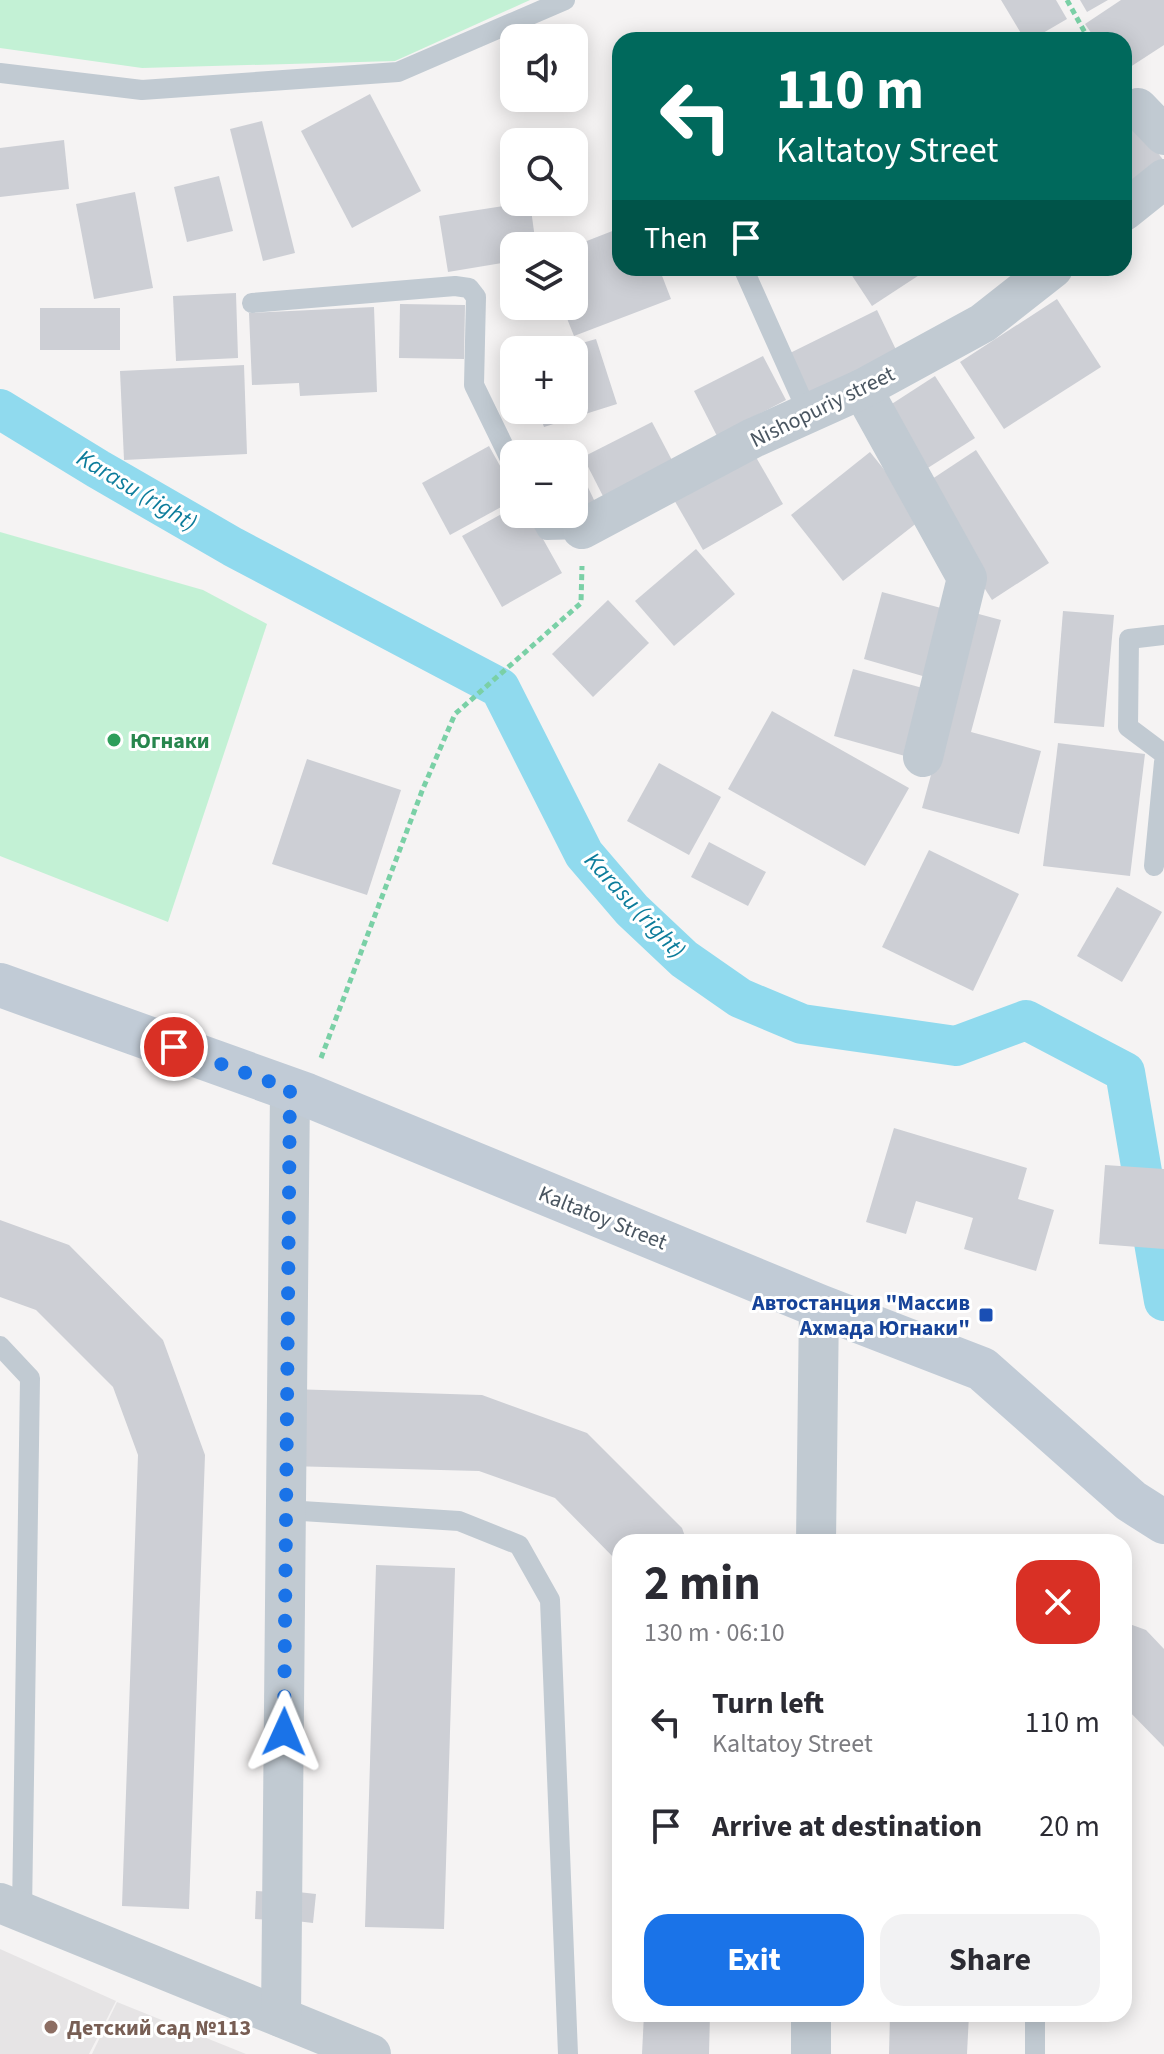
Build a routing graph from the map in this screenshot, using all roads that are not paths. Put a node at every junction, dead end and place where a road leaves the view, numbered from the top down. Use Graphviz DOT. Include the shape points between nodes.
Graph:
graph roads {
  1 [pos="565,0"];
  2 [pos="0,73"];
  3 [pos="1164,179"];
  4 [pos="1132,205"];
  5 [pos="747,276"];
  6 [pos="1043,276"];
  7 [pos="252,303"];
  8 [pos="862,389"];
  9 [pos="808,413"];
  10 [pos="501,440"];
  11 [pos="546,528"];
  12 [pos="582,529"];
  13 [pos="1164,635"];
  14 [pos="1164,754"];
  15 [pos="923,757"];
  16 [pos="1164,762"];
  17 [pos="1154,866"];
  18 [pos="0,985"];
  19 [pos="298,1092"];
  20 [pos="819,1306"];
  21 [pos="0,1346"];
  22 [pos="286,1510"];
  23 [pos="1164,1522"];
  24 [pos="816,1534"];
  25 [pos="11,1907"];
  26 [pos="281,2017"];
  27 [pos="811,2022"];
  28 [pos="1035,2022"];
  29 [pos="371,2054"];
  30 [pos="568,2054"];
  31 [pos="811,2054"];
  32 [pos="1035,2054"];
  1 -- 2 [label="lane" via="398,72 142,90"];
  3 -- 4 [label="street"];
  5 -- 9 [label="lane"];
  6 -- 8 [label="street, Nishopuriy street" via="983,323"];
  7 -- 10 [label="lane" via="469,288 476,297 474,385"];
  8 -- 9 [label="street, Nishopuriy street"];
  8 -- 15 [label="street" via="967,578"];
  9 -- 12 [label="street, Nishopuriy street"];
  11 -- 12 [label="lane"];
  13 -- 14 [label="lane" via="1129,639 1128,727"];
  16 -- 17 [label="lane"];
  18 -- 19 [label="street, Kaltatoy Street"];
  19 -- 20 [label="street, Kaltatoy Street"];
  19 -- 22 [label="street"];
  20 -- 23 [label="street, Kaltatoy Street" via="982,1369 1131,1501"];
  20 -- 24 [label="street"];
  21 -- 25 [label="lane" via="30,1378"];
  22 -- 26 [label="street"];
  22 -- 30 [label="lane" via="459,1521 519,1545 550,1600"];
  25 -- 26 [label="street"];
  26 -- 29 [label="street"];
  27 -- 31 [label="street"];
  28 -- 32 [label="lane"];
}
